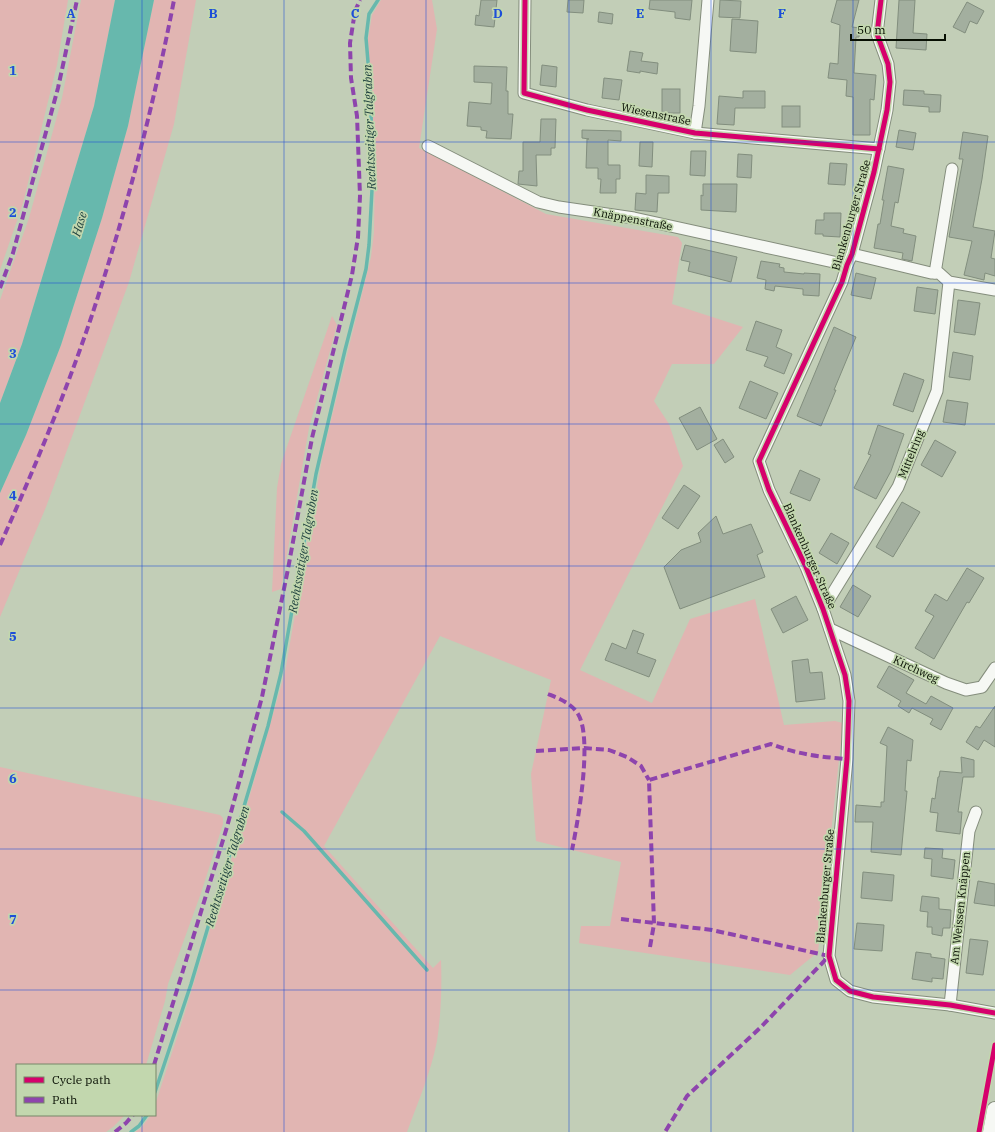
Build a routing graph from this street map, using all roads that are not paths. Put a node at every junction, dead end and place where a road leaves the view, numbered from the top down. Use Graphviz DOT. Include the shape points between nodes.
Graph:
graph roads {
  1 [pos="525,0"];
  2 [pos="708,0"];
  3 [pos="881,0"];
  4 [pos="695,132"];
  5 [pos="428,146"];
  6 [pos="879,149"];
  7 [pos="952,169"];
  8 [pos="852,254"];
  9 [pos="847,265"];
  10 [pos="935,273"];
  11 [pos="949,282"];
  12 [pos="995,290"];
  13 [pos="823,609"];
  14 [pos="830,629"];
  15 [pos="995,668"];
  16 [pos="976,812"];
  17 [pos="950,1005"];
  18 [pos="995,1013"];
  19 [pos="995,1110"];
  20 [pos="991,1132"];
  1 -- 4 [label="street, Wiesenstraße" via="524,93 586,110"];
  2 -- 4 [label="street, Wiesenstraße"];
  3 -- 6 [label="street, Blankenburger Straße" via="877,34 888,64 890,82"];
  4 -- 6 [label="street, Wiesenstraße"];
  5 -- 9 [label="street, Knäppenstraße" via="538,202 634,218"];
  6 -- 8 [label="street, Blankenburger Straße"];
  7 -- 10 [label="street"];
  8 -- 9 [label="street, Blankenburger Straße"];
  8 -- 10 [label="street"];
  9 -- 13 [label="street, Blankenburger Straße" via="842,282 759,461 769,490"];
  10 -- 11 [label="street" via="939,273"];
  11 -- 12 [label="street"];
  11 -- 13 [label="street, Mittelring" via="937,392 898,487"];
  13 -- 14 [label="street, Blankenburger Straße"];
  14 -- 15 [label="street, Kirchweg" via="966,690 982,687"];
  14 -- 17 [label="street, Blankenburger Straße" via="845,675 848,701 847,759 829,956 836,980 850,991 873,997"];
  16 -- 17 [label="street, Am Weissen Knäppen" via="969,831"];
  17 -- 18 [label="street, Blankenburger Straße"];
  19 -- 20 [label="street"];
}
